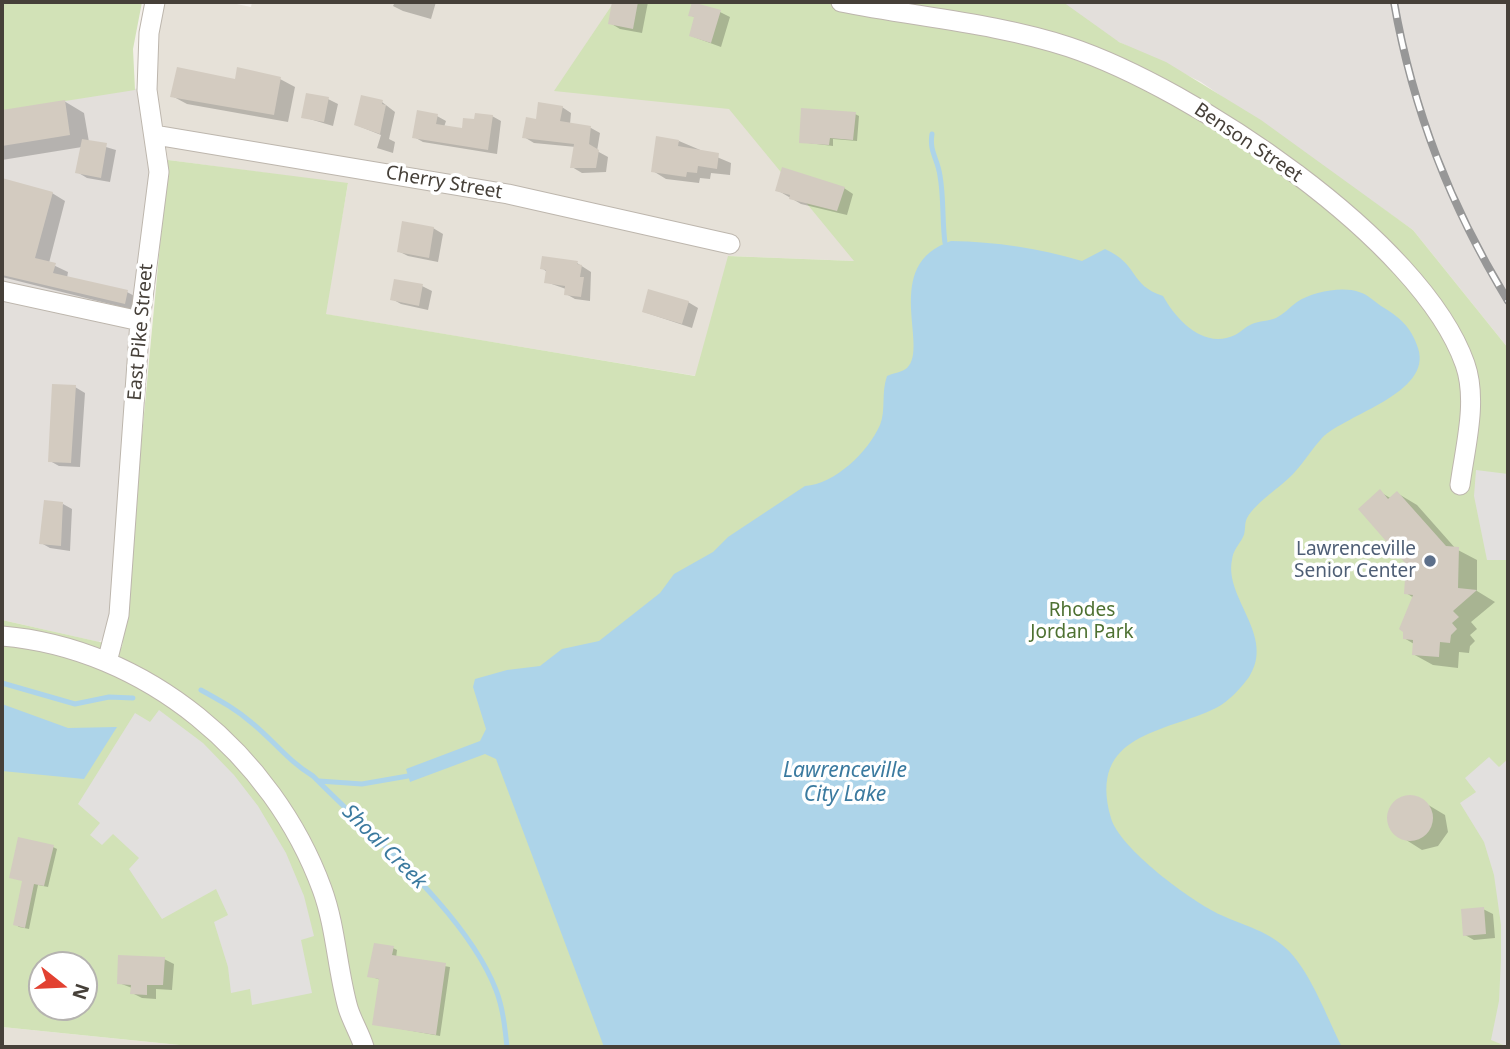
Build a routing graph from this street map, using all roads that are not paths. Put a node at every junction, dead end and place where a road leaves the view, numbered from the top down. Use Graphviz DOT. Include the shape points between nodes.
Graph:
graph roads {
  1 [pos="155,2"];
  2 [pos="841,2"];
  3 [pos="155,135"];
  4 [pos="730,244"];
  5 [pos="2,291"];
  6 [pos="140,321"];
  7 [pos="1460,485"];
  8 [pos="2,636"];
  9 [pos="107,662"];
  10 [pos="363,1044"];
  1 -- 3 [label="street, East Pike Street" via="146,71"];
  2 -- 7 [label="street, Benson Street" via="1006,32 1068,47 1118,66 1187,101 1336,205 1412,279 1444,323 1466,365 1470,398"];
  3 -- 4 [label="street, Cherry Street" via="508,194"];
  3 -- 6 [label="street, East Pike Street" via="159,172"];
  5 -- 6 [label="street"];
  6 -- 9 [label="street, East Pike Street" via="119,615"];
  8 -- 9 [label="street" via="47,643"];
  9 -- 10 [label="street" via="176,700 209,726 279,804 322,890 349,1010"];
}
